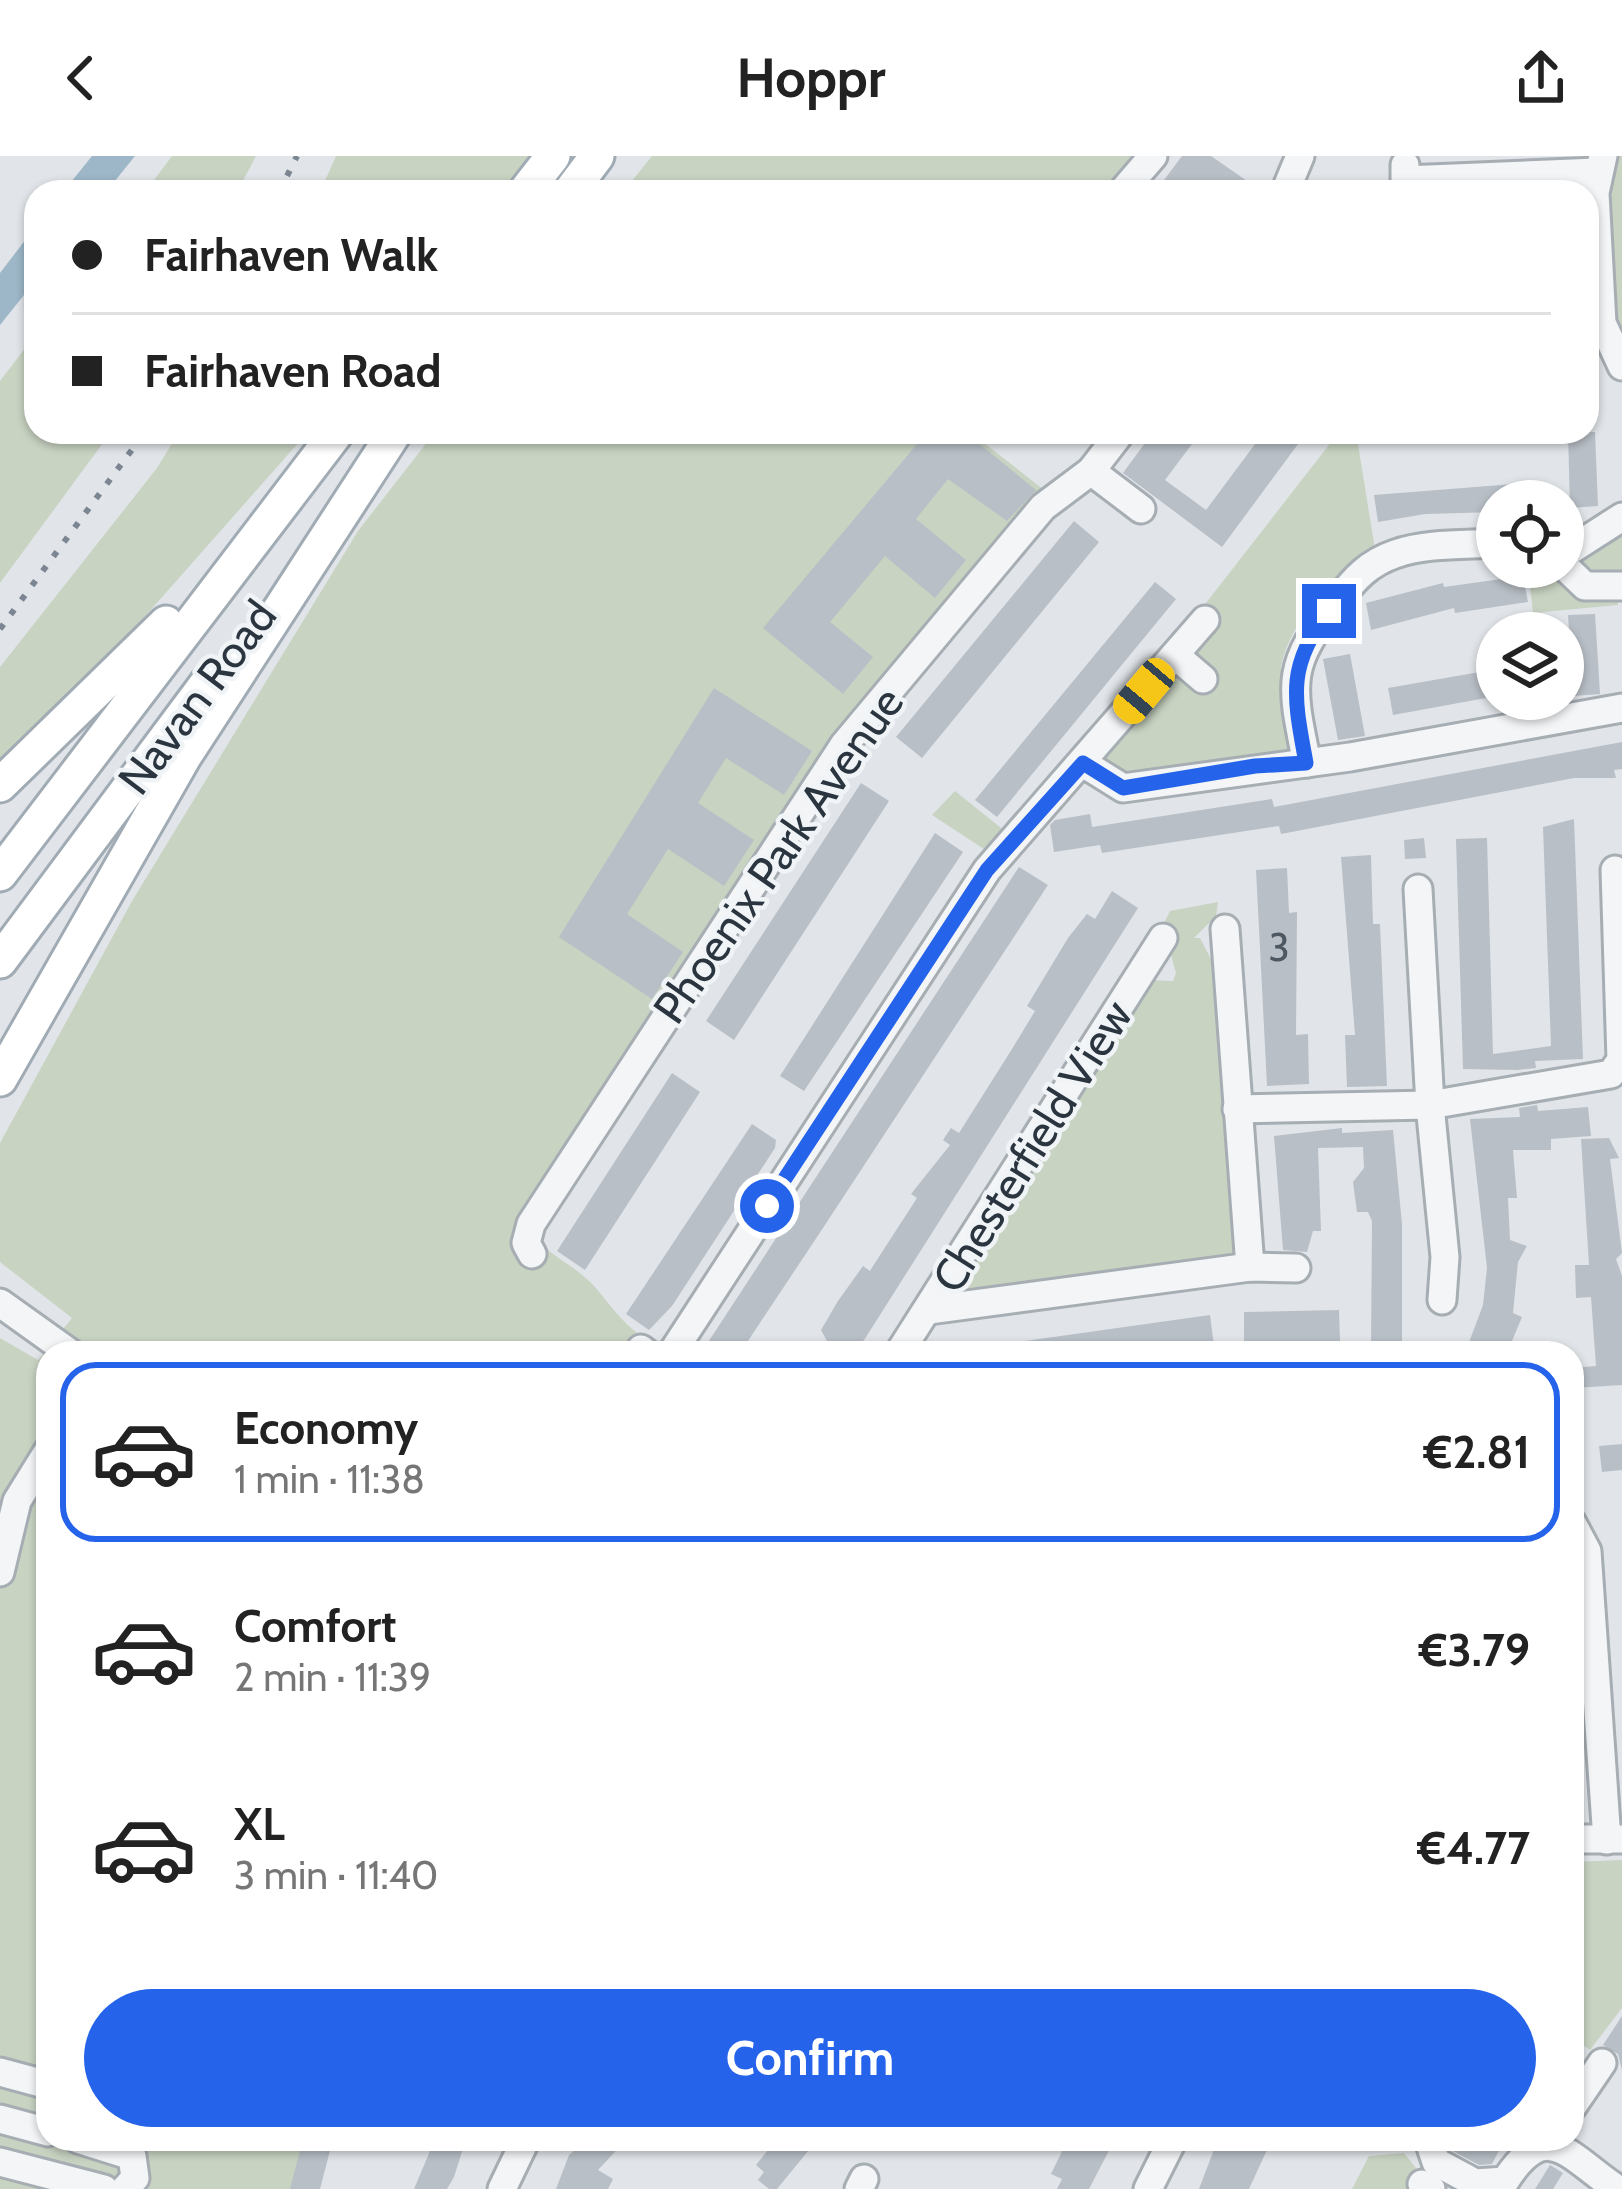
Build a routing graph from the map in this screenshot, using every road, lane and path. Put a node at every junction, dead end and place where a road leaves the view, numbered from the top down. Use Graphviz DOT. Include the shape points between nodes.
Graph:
graph roads {
  1 [pos="553,156"];
  2 [pos="1153,156"];
  3 [pos="1600,164"];
  4 [pos="1405,165"];
  5 [pos="534,180"];
  6 [pos="1132,180"];
  7 [pos="1606,356"];
  8 [pos="324,444"];
  9 [pos="325,444"];
  10 [pos="386,444"];
  11 [pos="387,444"];
  12 [pos="1112,444"];
  13 [pos="1091,471"];
  14 [pos="1141,509"];
  15 [pos="1622,518"];
  16 [pos="1584,542"];
  17 [pos="1476,545"];
  18 [pos="1584,585"];
  19 [pos="1622,586"];
  20 [pos="1205,620"];
  21 [pos="1175,655"];
  22 [pos="1203,679"];
  23 [pos="1622,708"];
  24 [pos="1083,763"];
  25 [pos="1306,763"];
  26 [pos="0,785"];
  27 [pos="0,874"];
  28 [pos="1618,875"];
  29 [pos="1418,889"];
  30 [pos="1225,929"];
  31 [pos="1163,938"];
  32 [pos="0,961"];
  33 [pos="0,1079"];
  34 [pos="1430,1105"];
  35 [pos="1237,1109"];
  36 [pos="532,1254"];
  37 [pos="1250,1267"];
  38 [pos="1297,1268"];
  39 [pos="1442,1300"];
  40 [pos="0,1304"];
  41 [pos="929,1310"];
  42 [pos="53,1341"];
  43 [pos="680,1341"];
  44 [pos="907,1341"];
  45 [pos="36,1470"];
  46 [pos="4,1535"];
  47 [pos="1584,1545"];
  48 [pos="0,1572"];
  49 [pos="1584,1839"];
  50 [pos="1614,1840"];
  51 [pos="1603,2063"];
  52 [pos="0,2072"];
  53 [pos="36,2082"];
  54 [pos="1584,2091"];
  55 [pos="0,2120"];
  56 [pos="36,2125"];
  57 [pos="116,2151"];
  58 [pos="520,2151"];
  59 [pos="1167,2151"];
  60 [pos="1432,2151"];
  61 [pos="1525,2151"];
  62 [pos="1560,2151"];
  63 [pos="0,2162"];
  64 [pos="1467,2185"];
  65 [pos="104,2189"];
  66 [pos="125,2189"];
  67 [pos="502,2189"];
  68 [pos="1148,2189"];
  69 [pos="1618,2189"];
  1 -- 5 [label="main road"];
  2 -- 6 [label="street"];
  3 -- 4 [label="street" via="1405,180"];
  3 -- 7 [label="street"];
  8 -- 26 [label="main road" via="166,624"];
  9 -- 27 [label="main road, Navan Road"];
  10 -- 32 [label="main road, Navan Road"];
  11 -- 33 [label="main road" via="184,757"];
  12 -- 13 [label="street, Phoenix Park Avenue"];
  13 -- 14 [label="street"];
  13 -- 36 [label="street, Phoenix Park Avenue" via="1042,507 844,745 531,1225"];
  15 -- 16 [label="street"];
  17 -- 25 [label="street" via="1396,553 1354,578 1298,658"];
  18 -- 19 [label="street"];
  20 -- 21 [label="street"];
  21 -- 22 [label="street"];
  21 -- 24 [label="street"];
  23 -- 25 [label="street"];
  24 -- 25 [label="street" via="1123,788"];
  24 -- 43 [label="street" via="987,870"];
  28 -- 34 [label="street" via="1618,1068"];
  29 -- 34 [label="street"];
  30 -- 35 [label="street"];
  31 -- 41 [label="street, Chesterfield View"];
  34 -- 35 [label="street"];
  34 -- 39 [label="street"];
  35 -- 37 [label="street"];
  37 -- 38 [label="street"];
  37 -- 41 [label="street"];
  40 -- 42 [label="street"];
  41 -- 44 [label="street, Chesterfield View"];
  45 -- 46 [label="street"];
  46 -- 48 [label="street"];
  47 -- 50 [label="street"];
  49 -- 50 [label="street"];
  51 -- 54 [label="street"];
  52 -- 53 [label="street"];
  55 -- 56 [label="street"];
  57 -- 66 [label="street" via="132,2156 135,2178"];
  58 -- 67 [label="street"];
  59 -- 68 [label="street"];
  60 -- 64 [label="street"];
  61 -- 64 [label="street" via="1505,2181"];
  62 -- 69 [label="street"];
  63 -- 65 [label="street"];
}
